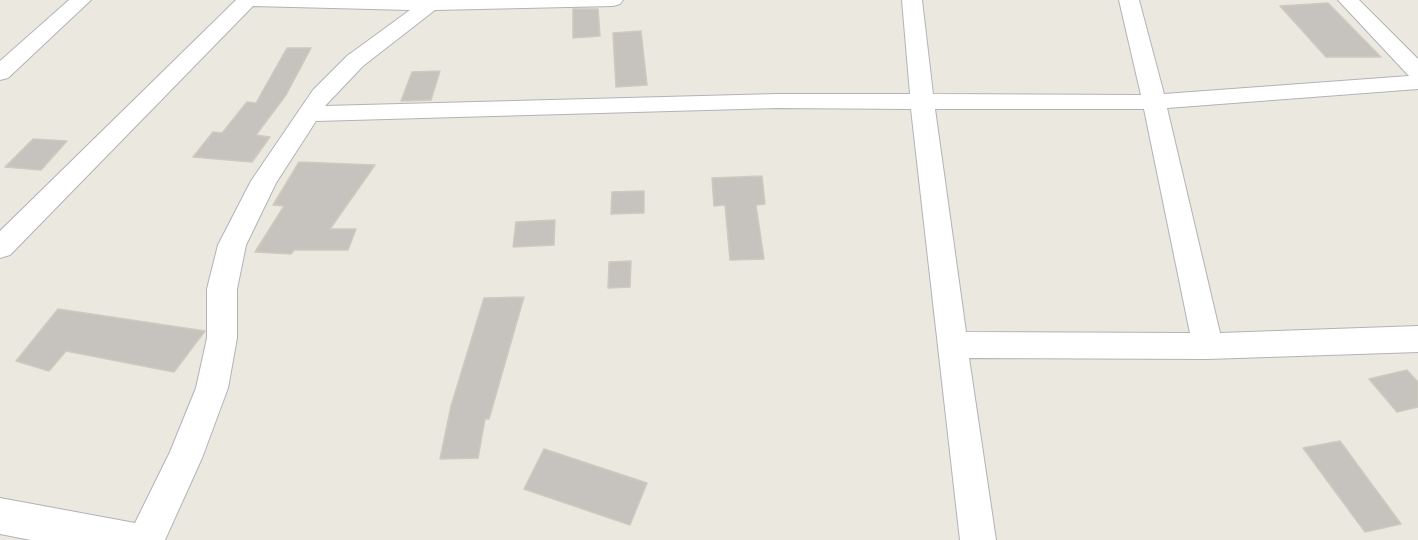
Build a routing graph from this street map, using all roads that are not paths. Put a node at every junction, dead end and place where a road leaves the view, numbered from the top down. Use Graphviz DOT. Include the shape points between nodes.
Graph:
graph roads {
  1 [pos="81,0"];
  2 [pos="247,0"];
  3 [pos="255,0"];
  4 [pos="613,0"];
  5 [pos="912,0"];
  6 [pos="1129,0"];
  7 [pos="1348,0"];
  8 [pos="429,4"];
  9 [pos="1418,72"];
  10 [pos="0,73"];
  11 [pos="1418,82"];
  12 [pos="922,102"];
  13 [pos="1154,102"];
  14 [pos="307,114"];
  15 [pos="0,248"];
  16 [pos="1418,339"];
  17 [pos="952,345"];
  18 [pos="1208,346"];
  19 [pos="0,516"];
  20 [pos="131,540"];
  21 [pos="146,540"];
  22 [pos="978,540"];
  1 -- 10 [label="street"];
  2 -- 15 [label="street"];
  3 -- 8 [label="street"];
  4 -- 8 [label="street"];
  5 -- 12 [label="street"];
  6 -- 13 [label="street"];
  7 -- 9 [label="street"];
  8 -- 14 [label="street" via="355,61"];
  11 -- 13 [label="street"];
  12 -- 13 [label="street"];
  12 -- 14 [label="street" via="777,101"];
  12 -- 17 [label="street"];
  13 -- 18 [label="street"];
  14 -- 21 [label="street" via="264,181 232,245 222,289 222,338 212,388 185,458"];
  16 -- 18 [label="street"];
  17 -- 18 [label="street"];
  17 -- 22 [label="street"];
  19 -- 20 [label="street"];
}
